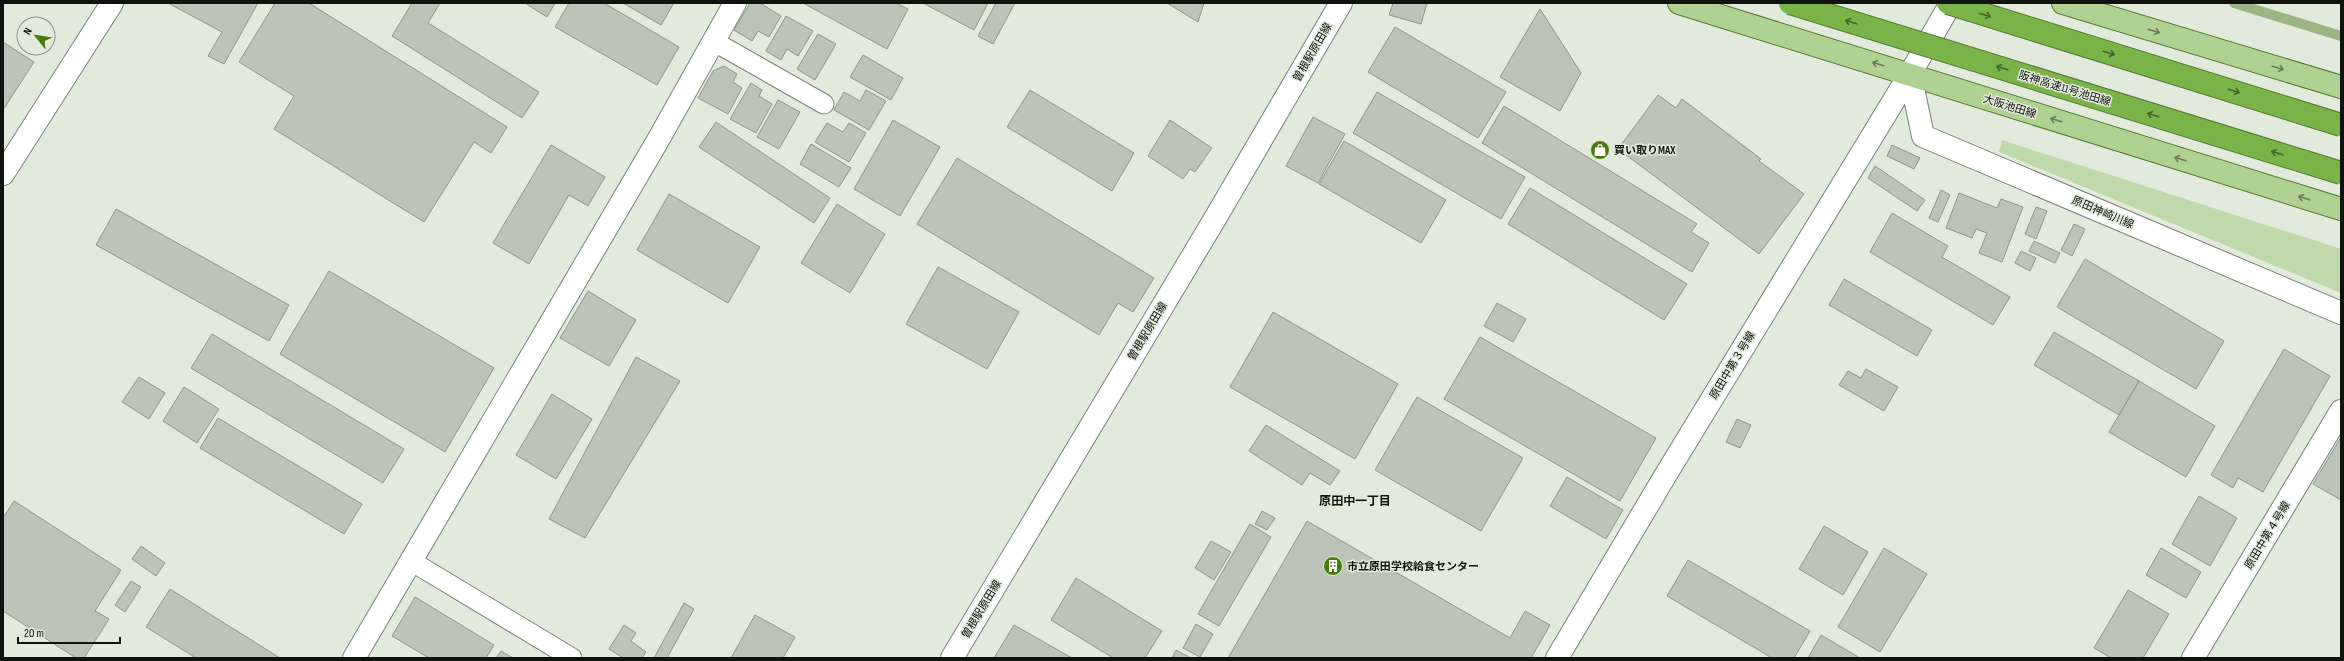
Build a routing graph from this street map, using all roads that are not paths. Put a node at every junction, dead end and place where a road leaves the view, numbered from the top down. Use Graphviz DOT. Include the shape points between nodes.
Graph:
graph roads {
  1 [pos="112,3"];
  2 [pos="735,3"];
  3 [pos="1341,3"];
  4 [pos="1680,3"];
  5 [pos="1790,3"];
  6 [pos="1949,3"];
  7 [pos="2063,3"];
  8 [pos="713,41"];
  9 [pos="1910,74"];
  10 [pos="2341,87"];
  11 [pos="824,104"];
  12 [pos="2341,124"];
  13 [pos="2341,173"];
  14 [pos="3,174"];
  15 [pos="2341,209"];
  16 [pos="2341,313"];
  17 [pos="2341,411"];
  18 [pos="411,561"];
  19 [pos="354,658"];
  20 [pos="572,658"];
  21 [pos="952,658"];
  22 [pos="1558,658"];
  23 [pos="2193,658"];
  1 -- 14 [label="street"];
  2 -- 8 [label="street"];
  3 -- 21 [label="street, 曽根駅原田線"];
  9 -- 4 [label="main road, 大阪池田線, one-way"];
  13 -- 5 [label="highway, 阪神高速11号池田線, one-way, bridge"];
  6 -- 9 [label="street, 原田中第３号線"];
  6 -- 12 [label="highway, one-way, bridge"];
  7 -- 10 [label="main road, one-way"];
  8 -- 11 [label="lane"];
  8 -- 18 [label="street"];
  15 -- 9 [label="main road, 大阪池田線, one-way"];
  9 -- 16 [label="street, 原田神崎川線" via="1923,136"];
  9 -- 22 [label="street, 原田中第３号線" via="1665,476"];
  17 -- 23 [label="street, 原田中第４号線"];
  18 -- 19 [label="street"];
  18 -- 20 [label="lane"];
}
